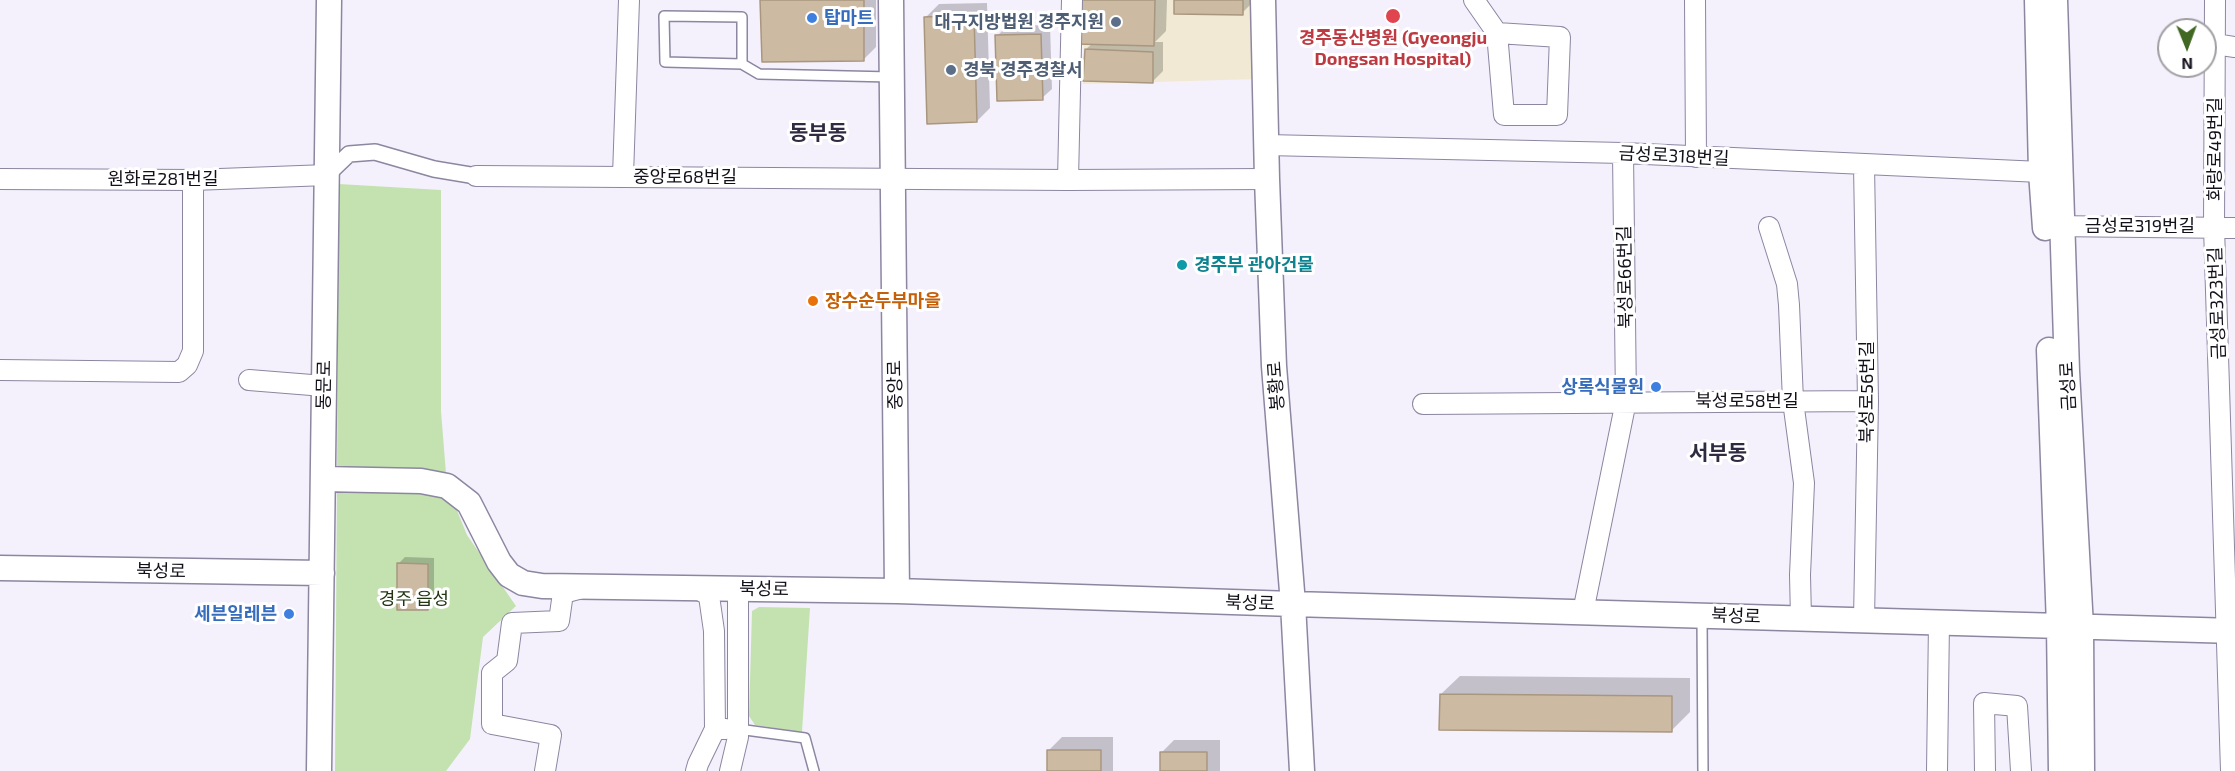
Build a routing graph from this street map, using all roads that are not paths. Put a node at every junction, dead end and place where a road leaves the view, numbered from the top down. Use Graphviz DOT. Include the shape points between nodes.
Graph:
graph roads {
  1 [pos="329,0"];
  2 [pos="628,0"];
  3 [pos="891,0"];
  4 [pos="1072,0"];
  5 [pos="1263,0"];
  6 [pos="1474,0"];
  7 [pos="1695,0"];
  8 [pos="2037,0"];
  9 [pos="2055,0"];
  10 [pos="2215,0"];
  11 [pos="2215,18"];
  12 [pos="1497,33"];
  13 [pos="2217,44"];
  14 [pos="2235,47"];
  15 [pos="742,64"];
  16 [pos="893,77"];
  17 [pos="2215,78"];
  18 [pos="1266,145"];
  19 [pos="1623,153"];
  20 [pos="1696,157"];
  21 [pos="1864,165"];
  22 [pos="2042,172"];
  23 [pos="327,175"];
  24 [pos="476,176"];
  25 [pos="623,176"];
  26 [pos="0,179"];
  27 [pos="894,179"];
  28 [pos="1267,179"];
  29 [pos="193,180"];
  30 [pos="1068,180"];
  31 [pos="2055,220"];
  32 [pos="1769,227"];
  33 [pos="2214,227"];
  34 [pos="2235,228"];
  35 [pos="0,370"];
  36 [pos="249,380"];
  37 [pos="324,386"];
  38 [pos="1626,401"];
  39 [pos="1793,401"];
  40 [pos="1868,401"];
  41 [pos="1423,404"];
  42 [pos="323,479"];
  43 [pos="2229,483"];
  44 [pos="0,568"];
  45 [pos="322,573"];
  46 [pos="587,587"];
  47 [pos="697,588"];
  48 [pos="738,589"];
  49 [pos="897,591"];
  50 [pos="1293,604"];
  51 [pos="1583,612"];
  52 [pos="1702,615"];
  53 [pos="1801,618"];
  54 [pos="1864,620"];
  55 [pos="1939,622"];
  56 [pos="2070,626"];
  57 [pos="2232,631"];
  58 [pos="715,729"];
  59 [pos="738,729"];
  60 [pos="319,771"];
  61 [pos="545,771"];
  62 [pos="696,771"];
  63 [pos="730,771"];
  64 [pos="814,771"];
  65 [pos="1302,771"];
  66 [pos="1703,771"];
  67 [pos="1937,771"];
  68 [pos="1985,771"];
  69 [pos="2021,771"];
  70 [pos="2061,771"];
  71 [pos="2082,771"];
  72 [pos="2231,771"];
  1 -- 23 [label="street, 동문로"];
  2 -- 25 [label="street"];
  3 -- 16 [label="street, 중앙로"];
  4 -- 30 [label="street"];
  5 -- 18 [label="street, 봉황로"];
  6 -- 12 [label="street"];
  7 -- 20 [label="street"];
  8 -- 22 [label="street, 금성로"];
  9 -- 31 [label="street, 금성로"];
  10 -- 11 [label="street, 화랑로49번길"];
  12 -- 12 [label="street" via="1560,37 1557,115 1504,115"];
  13 -- 14 [label="street"];
  15 -- 15 [label="lane" via="665,62 664,16 742,16"];
  15 -- 16 [label="lane" via="759,74"];
  16 -- 27 [label="street, 중앙로"];
  17 -- 33 [label="street, 화랑로49번길"];
  18 -- 19 [label="street, 금성로318번길"];
  18 -- 28 [label="street, 봉황로"];
  19 -- 20 [label="street, 금성로318번길"];
  19 -- 38 [label="street, 북성로66번길"];
  20 -- 21 [label="street, 금성로318번길"];
  21 -- 22 [label="street, 금성로318번길"];
  21 -- 40 [label="street, 북성로56번길"];
  22 -- 31 [label="street, 금성로"];
  23 -- 24 [label="street" via="349,154 375,152"];
  23 -- 29 [label="street, 원화로281번길"];
  23 -- 37 [label="street, 동문로"];
  24 -- 25 [label="street, 중앙로68번길"];
  25 -- 27 [label="street, 중앙로68번길"];
  26 -- 29 [label="street, 원화로281번길"];
  27 -- 30 [label="street"];
  27 -- 49 [label="street, 중앙로"];
  28 -- 30 [label="street"];
  28 -- 50 [label="street, 봉황로" via="1274,366"];
  29 -- 35 [label="street" via="192,351 187,365 179,372"];
  31 -- 33 [label="street, 금성로319번길"];
  31 -- 56 [label="street, 금성로"];
  32 -- 39 [label="street" via="1787,284"];
  33 -- 34 [label="street, 금성로319번길"];
  33 -- 43 [label="street, 금성로323번길"];
  36 -- 37 [label="street"];
  37 -- 42 [label="street, 동문로"];
  38 -- 39 [label="street, 북성로58번길"];
  38 -- 41 [label="street"];
  38 -- 51 [label="street, 북성로66번길"];
  39 -- 40 [label="street, 북성로58번길"];
  39 -- 53 [label="street" via="1803,483"];
  40 -- 54 [label="street, 북성로56번길"];
  42 -- 45 [label="street, 동문로"];
  42 -- 46 [label="street, 북성로" via="421,481 447,486 469,503 509,575 523,583 542,586"];
  43 -- 57 [label="street, 금성로323번길"];
  44 -- 45 [label="street, 북성로"];
  45 -- 60 [label="street, 동문로"];
  46 -- 47 [label="street, 북성로"];
  46 -- 61 [label="street" via="563,593 559,621 512,623 507,661 492,673 492,724 551,735"];
  47 -- 48 [label="street, 북성로"];
  47 -- 58 [label="street" via="709,596 714,631"];
  48 -- 49 [label="street, 북성로"];
  48 -- 59 [label="street"];
  49 -- 50 [label="street, 북성로"];
  50 -- 51 [label="street, 북성로"];
  50 -- 65 [label="street, 봉황로"];
  51 -- 52 [label="street, 북성로"];
  52 -- 53 [label="street, 북성로"];
  52 -- 66 [label="lane"];
  53 -- 54 [label="street, 북성로"];
  54 -- 55 [label="street, 북성로"];
  55 -- 56 [label="street, 북성로"];
  55 -- 67 [label="street"];
  56 -- 57 [label="street, 북성로"];
  56 -- 70 [label="street, 금성로"];
  56 -- 71 [label="street, 금성로"];
  57 -- 72 [label="street"];
  58 -- 59 [label="street"];
  58 -- 62 [label="street"];
  59 -- 63 [label="street"];
  59 -- 64 [label="lane" via="805,738"];
  68 -- 69 [label="street" via="1984,703 2017,706"];
}
